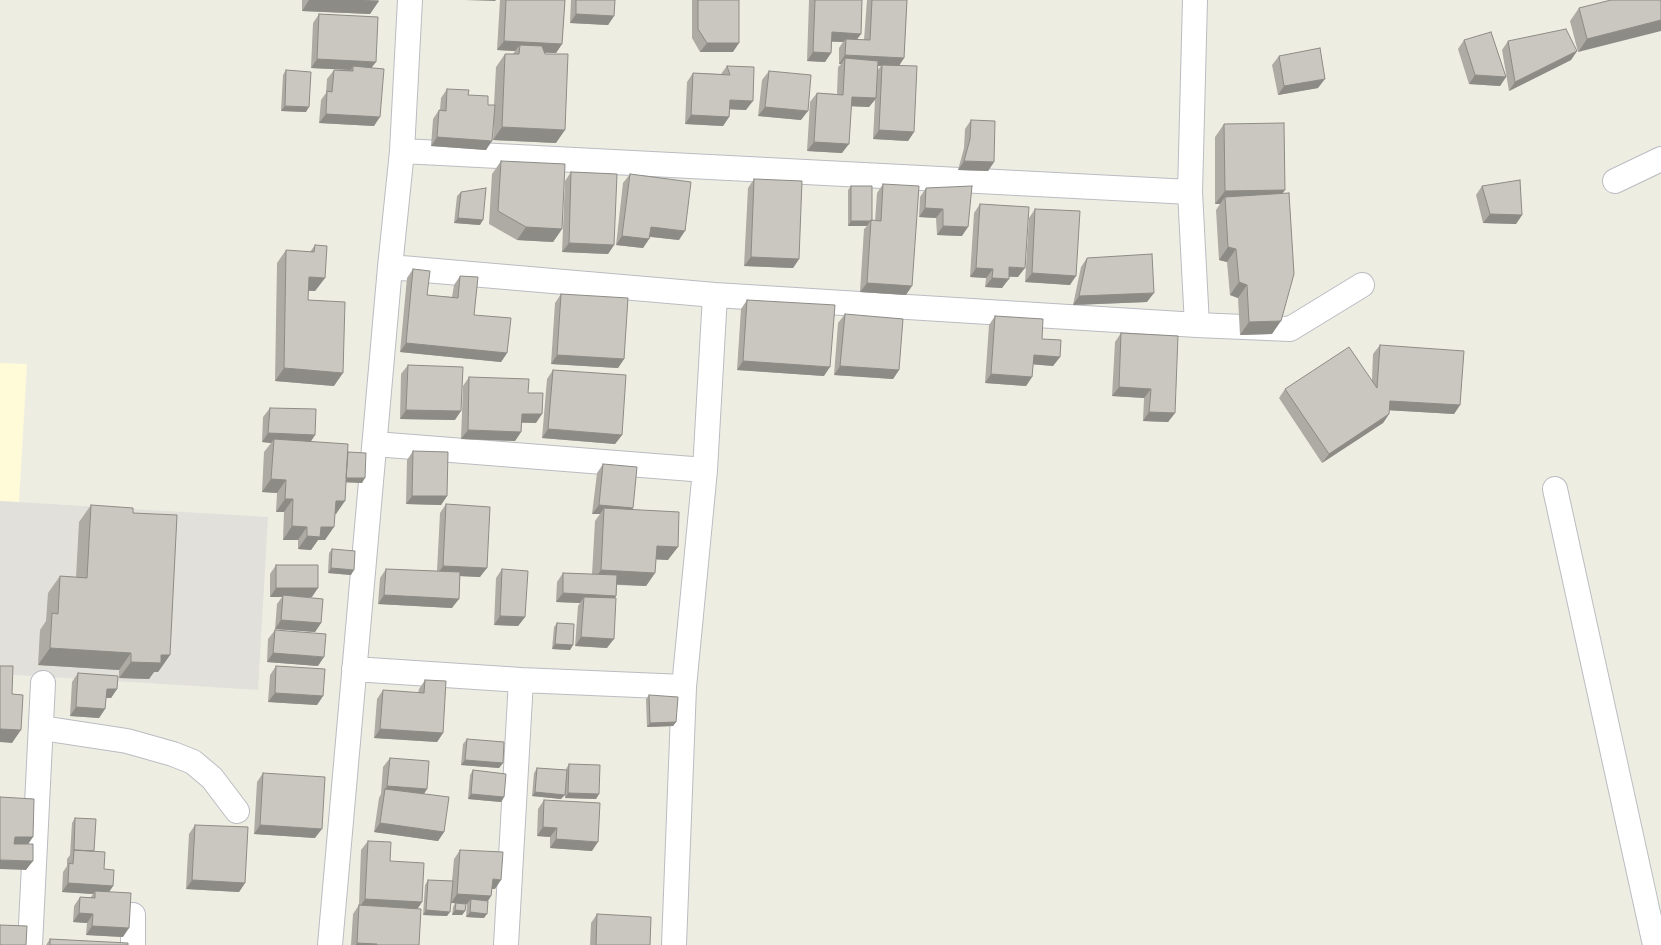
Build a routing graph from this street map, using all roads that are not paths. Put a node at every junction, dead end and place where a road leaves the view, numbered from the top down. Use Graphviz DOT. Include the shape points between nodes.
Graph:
graph roads {
  1 [pos="410,0"];
  2 [pos="1194,0"];
  3 [pos="402,151"];
  4 [pos="1661,159"];
  5 [pos="1615,181"];
  6 [pos="1190,192"];
  7 [pos="390,267"];
  8 [pos="1362,285"];
  9 [pos="715,295"];
  10 [pos="1197,325"];
  11 [pos="375,444"];
  12 [pos="705,470"];
  13 [pos="1555,489"];
  14 [pos="354,669"];
  15 [pos="521,680"];
  16 [pos="43,683"];
  17 [pos="684,687"];
  18 [pos="42,728"];
  19 [pos="237,811"];
  20 [pos="133,915"];
  21 [pos="30,945"];
  22 [pos="133,945"];
  23 [pos="330,945"];
  24 [pos="506,945"];
  25 [pos="674,945"];
  26 [pos="1656,945"];
  1 -- 3 [label="street"];
  2 -- 6 [label="street"];
  3 -- 6 [label="street"];
  3 -- 7 [label="street"];
  4 -- 5 [label="street"];
  6 -- 10 [label="street"];
  7 -- 9 [label="street"];
  7 -- 11 [label="street"];
  8 -- 10 [label="street" via="1290,329"];
  9 -- 10 [label="street"];
  9 -- 12 [label="street"];
  11 -- 12 [label="street"];
  11 -- 14 [label="street"];
  12 -- 17 [label="street"];
  13 -- 26 [label="street"];
  14 -- 15 [label="street"];
  14 -- 23 [label="street"];
  15 -- 17 [label="street"];
  15 -- 24 [label="street"];
  16 -- 18 [label="street"];
  17 -- 25 [label="street"];
  18 -- 19 [label="street" via="127,741 193,762 212,778"];
  18 -- 21 [label="street"];
  20 -- 22 [label="street"];
}
